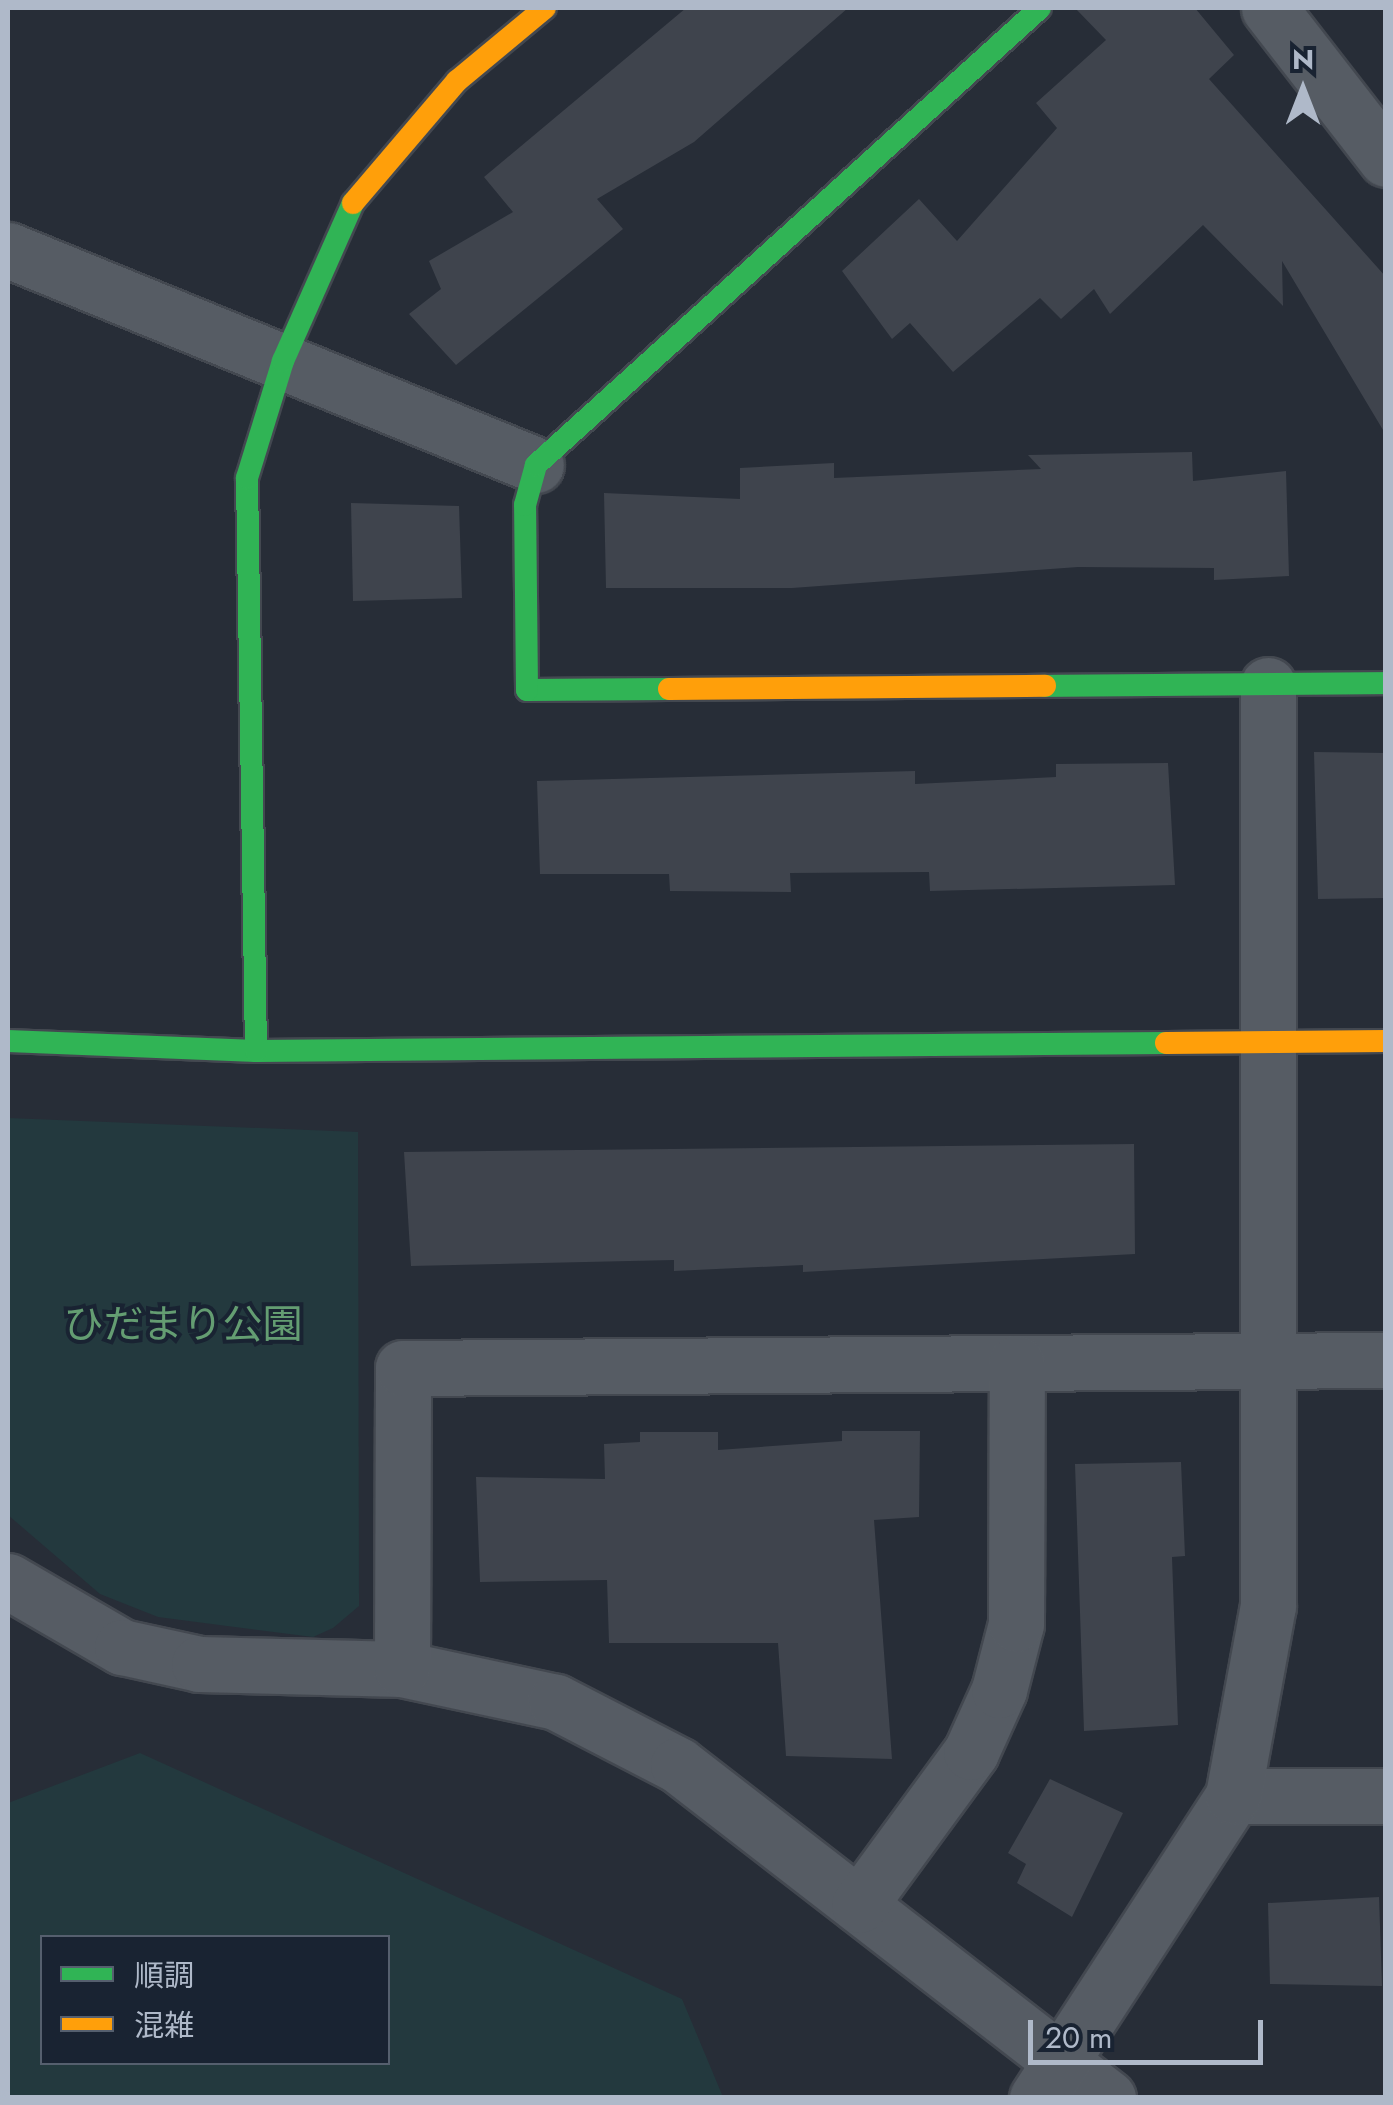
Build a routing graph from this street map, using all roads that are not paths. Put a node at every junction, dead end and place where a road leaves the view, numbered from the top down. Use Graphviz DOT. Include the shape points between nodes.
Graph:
graph roads {
  1 [pos="545,8"];
  2 [pos="1040,8"];
  3 [pos="1270,8"];
  4 [pos="1386,159"];
  5 [pos="8,250"];
  6 [pos="283,361"];
  7 [pos="536,464"];
  8 [pos="1386,684"];
  9 [pos="1268,685"];
  10 [pos="8,1041"];
  11 [pos="1386,1041"];
  12 [pos="1270,1043"];
  13 [pos="256,1051"];
  14 [pos="1267,1360"];
  15 [pos="1386,1360"];
  16 [pos="1017,1363"];
  17 [pos="8,1581"];
  18 [pos="402,1669"];
  19 [pos="1233,1796"];
  20 [pos="1386,1796"];
  21 [pos="859,1905"];
  22 [pos="1048,2080"];
  23 [pos="1108,2098"];
  1 -- 6 [label="street" via="457,81 355,199"];
  2 -- 7 [label="street"];
  3 -- 4 [label="street"];
  5 -- 6 [label="street"];
  6 -- 7 [label="street"];
  6 -- 13 [label="street" via="247,478"];
  7 -- 9 [label="street" via="524,505 527,690"];
  8 -- 9 [label="street"];
  9 -- 12 [label="street"];
  10 -- 13 [label="street"];
  11 -- 12 [label="street"];
  12 -- 13 [label="street"];
  12 -- 14 [label="street"];
  14 -- 15 [label="street"];
  14 -- 16 [label="street"];
  14 -- 19 [label="street" via="1268,1606"];
  16 -- 18 [label="street" via="403,1368"];
  16 -- 21 [label="street" via="1016,1624 999,1690 971,1752"];
  17 -- 18 [label="street" via="122,1647 199,1664"];
  18 -- 21 [label="street" via="556,1702 678,1765"];
  19 -- 20 [label="street"];
  19 -- 22 [label="street"];
  21 -- 22 [label="street"];
  22 -- 23 [label="street"];
}
